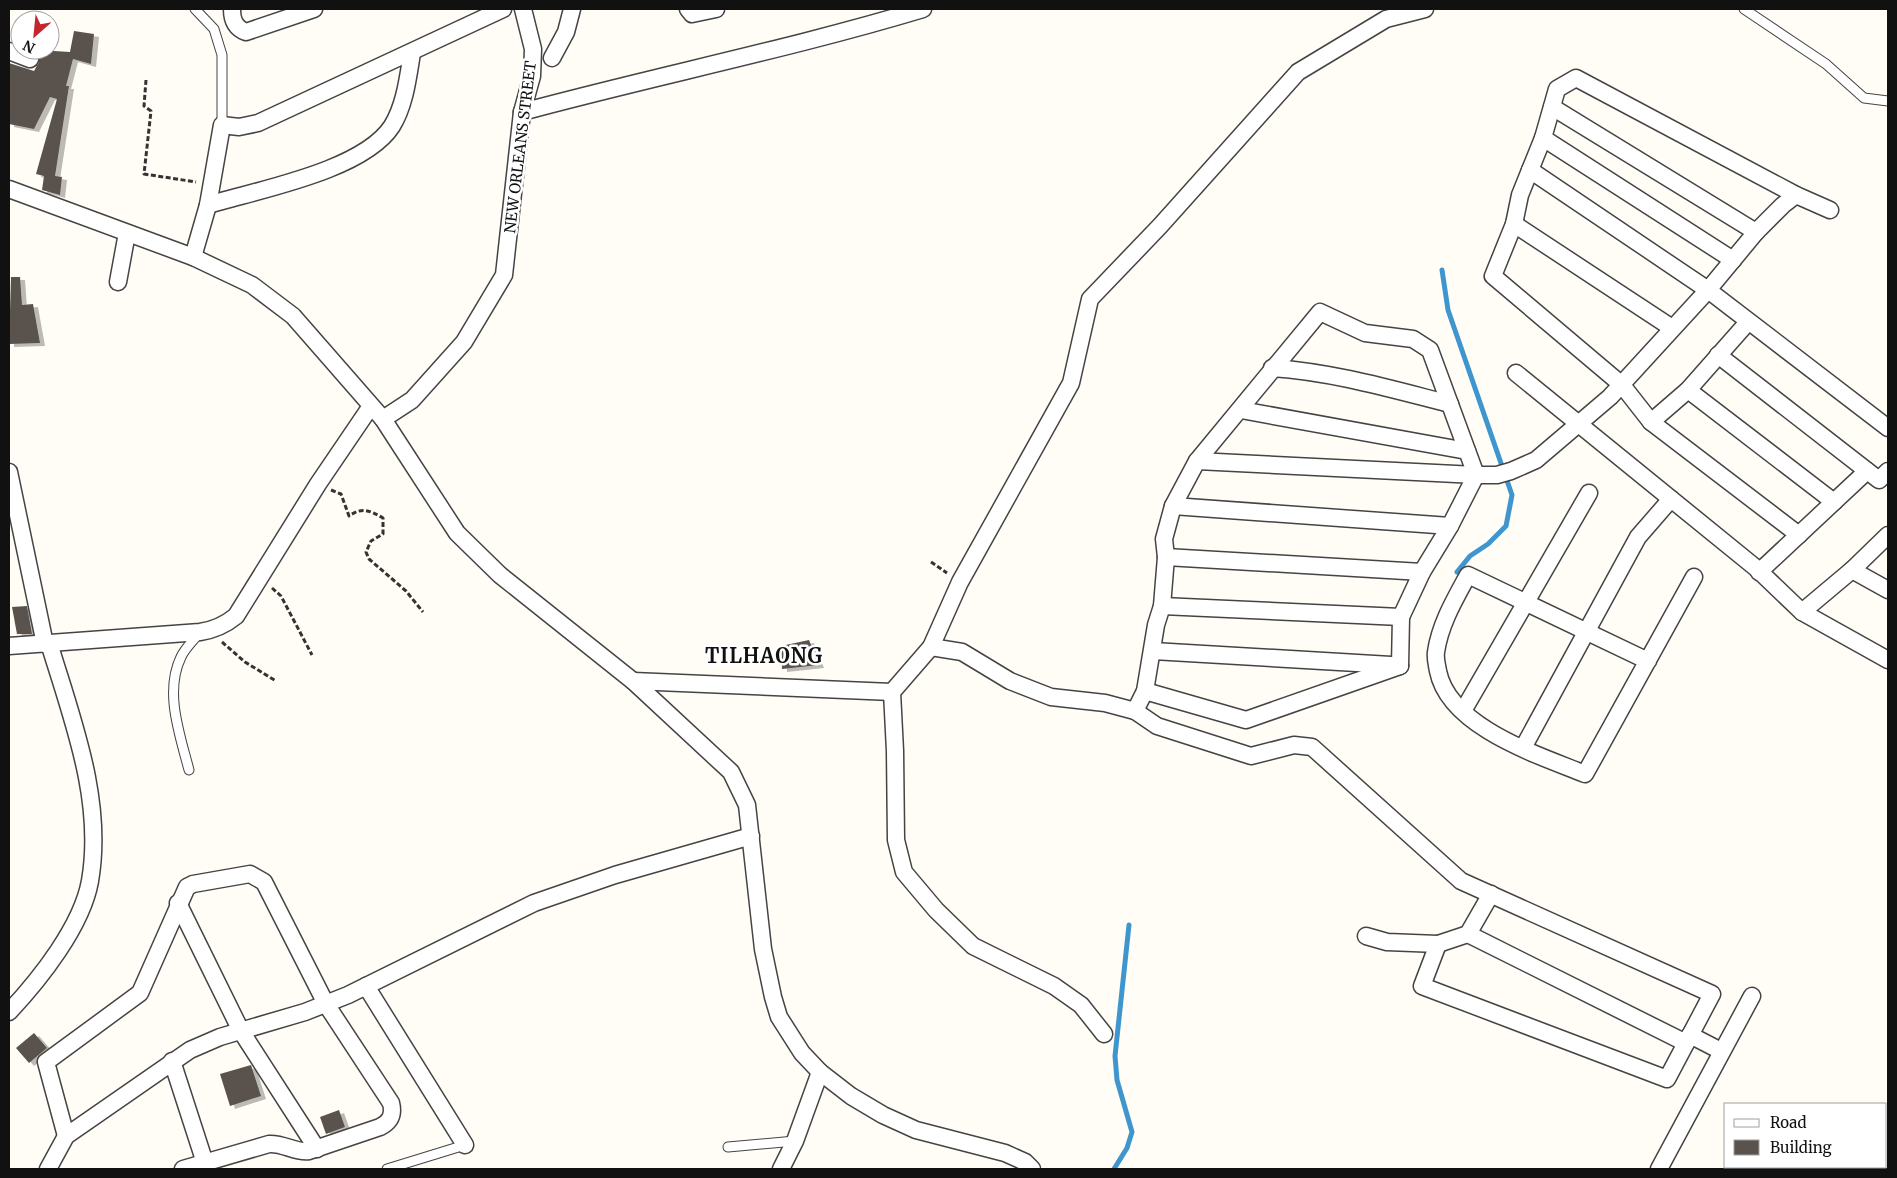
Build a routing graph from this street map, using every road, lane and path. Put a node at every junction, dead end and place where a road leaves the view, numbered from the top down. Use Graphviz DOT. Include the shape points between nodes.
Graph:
graph roads {
  1 [pos="195,9"];
  2 [pos="232,9"];
  3 [pos="314,9"];
  4 [pos="503,9"];
  5 [pos="523,9"];
  6 [pos="572,9"];
  7 [pos="688,9"];
  8 [pos="716,9"];
  9 [pos="923,9"];
  10 [pos="1425,9"];
  11 [pos="1744,9"];
  12 [pos="412,53"];
  13 [pos="552,58"];
  14 [pos="146,80"];
  15 [pos="1888,101"];
  16 [pos="1552,107"];
  17 [pos="522,112"];
  18 [pos="222,125"];
  19 [pos="1543,138"];
  20 [pos="1530,170"];
  21 [pos="212,184"];
  22 [pos="9,189"];
  23 [pos="1796,196"];
  24 [pos="208,205"];
  25 [pos="1830,210"];
  26 [pos="1514,224"];
  27 [pos="1756,232"];
  28 [pos="127,233"];
  29 [pos="193,257"];
  30 [pos="1733,260"];
  31 [pos="118,282"];
  32 [pos="1708,290"];
  33 [pos="1748,322"];
  34 [pos="1672,328"];
  35 [pos="1718,355"];
  36 [pos="1272,368"];
  37 [pos="1516,374"];
  38 [pos="1622,385"];
  39 [pos="1688,390"];
  40 [pos="1450,404"];
  41 [pos="371,406"];
  42 [pos="1241,410"];
  43 [pos="383,419"];
  44 [pos="1651,422"];
  45 [pos="1578,423"];
  46 [pos="1888,428"];
  47 [pos="1467,451"];
  48 [pos="1197,461"];
  49 [pos="1867,471"];
  50 [pos="1888,471"];
  51 [pos="9,472"];
  52 [pos="1476,475"];
  53 [pos="318,484"];
  54 [pos="1589,493"];
  55 [pos="1671,499"];
  56 [pos="1834,502"];
  57 [pos="1173,506"];
  58 [pos="1450,526"];
  59 [pos="1799,535"];
  60 [pos="1888,535"];
  61 [pos="1166,556"];
  62 [pos="931,562"];
  63 [pos="1852,570"];
  64 [pos="1422,572"];
  65 [pos="1759,572"];
  66 [pos="261,577"];
  67 [pos="1694,577"];
  68 [pos="960,582"];
  69 [pos="1888,590"];
  70 [pos="1527,601"];
  71 [pos="1162,606"];
  72 [pos="423,612"];
  73 [pos="1802,612"];
  74 [pos="1401,617"];
  75 [pos="1587,630"];
  76 [pos="206,631"];
  77 [pos="47,644"];
  78 [pos="9,646"];
  79 [pos="931,647"];
  80 [pos="1153,651"];
  81 [pos="312,655"];
  82 [pos="1888,660"];
  83 [pos="1648,661"];
  84 [pos="1400,666"];
  85 [pos="276,681"];
  86 [pos="633,681"];
  87 [pos="1145,691"];
  88 [pos="892,692"];
  89 [pos="1135,711"];
  90 [pos="1463,711"];
  91 [pos="1523,748"];
  92 [pos="189,770"];
  93 [pos="751,836"];
  94 [pos="1491,894"];
  95 [pos="178,903"];
  96 [pos="1468,934"];
  97 [pos="1366,936"];
  98 [pos="1438,944"];
  99 [pos="366,986"];
  100 [pos="1752,996"];
  101 [pos="326,1004"];
  102 [pos="9,1012"];
  103 [pos="241,1031"];
  104 [pos="1104,1034"];
  105 [pos="1688,1039"];
  106 [pos="1721,1051"];
  107 [pos="172,1061"];
  108 [pos="820,1072"];
  109 [pos="66,1136"];
  110 [pos="795,1142"];
  111 [pos="465,1145"];
  112 [pos="728,1147"];
  113 [pos="316,1149"];
  114 [pos="205,1162"];
  115 [pos="48,1169"];
  116 [pos="183,1169"];
  117 [pos="387,1169"];
  118 [pos="781,1169"];
  119 [pos="1032,1169"];
  120 [pos="1659,1169"];
  1 -- 18 [label="lane" via="214,29 222,55"];
  2 -- 3 [label="street" via="236,25 246,32"];
  4 -- 12 [label="street"];
  5 -- 17 [label="street, NEW ORLEANS STREET" via="533,49 532,76"];
  6 -- 13 [label="street" via="566,32"];
  7 -- 8 [label="street" via="692,14"];
  9 -- 17 [label="street" via="837,35"];
  10 -- 68 [label="street" via="1386,19 1298,72 1090,299 1071,383"];
  11 -- 15 [label="lane" via="1826,64 1864,98"];
  12 -- 18 [label="street" via="258,123 239,127"];
  12 -- 24 [label="street" via="405,93 391,127 363,154 324,171"];
  14 -- 21 [label="path" via="144,106 151,111 144,174"];
  16 -- 19 [label="street"];
  16 -- 23 [label="street" via="1557,90 1576,78"];
  16 -- 27 [label="street"];
  17 -- 43 [label="street, NEW ORLEANS STREET" via="504,275 464,342 412,400"];
  18 -- 21 [label="street"];
  19 -- 20 [label="street"];
  19 -- 30 [label="street"];
  20 -- 26 [label="street"];
  20 -- 32 [label="street"];
  21 -- 24 [label="street"];
  22 -- 28 [label="street"];
  23 -- 25 [label="street"];
  23 -- 27 [label="street"];
  24 -- 29 [label="street"];
  26 -- 34 [label="street"];
  26 -- 38 [label="street" via="1493,276"];
  27 -- 30 [label="street"];
  28 -- 29 [label="street"];
  28 -- 31 [label="street"];
  29 -- 41 [label="street" via="252,285 293,316"];
  30 -- 32 [label="street"];
  32 -- 33 [label="street"];
  32 -- 34 [label="street"];
  33 -- 35 [label="street"];
  33 -- 46 [label="street"];
  34 -- 38 [label="street"];
  35 -- 39 [label="street"];
  35 -- 49 [label="street"];
  36 -- 40 [label="street" via="1353,378"];
  36 -- 40 [label="street" via="1320,312 1365,333 1413,339 1430,350"];
  36 -- 42 [label="street"];
  37 -- 45 [label="street"];
  38 -- 44 [label="street"];
  38 -- 45 [label="street"];
  39 -- 44 [label="street"];
  39 -- 56 [label="street"];
  40 -- 47 [label="street"];
  41 -- 43 [label="street"];
  41 -- 53 [label="street"];
  42 -- 47 [label="street"];
  42 -- 48 [label="street"];
  43 -- 86 [label="street" via="457,533 500,575"];
  44 -- 59 [label="street"];
  45 -- 52 [label="street" via="1536,460 1504,473"];
  45 -- 55 [label="street"];
  47 -- 52 [label="street"];
  48 -- 52 [label="street"];
  48 -- 57 [label="street"];
  49 -- 50 [label="street" via="1879,480"];
  49 -- 56 [label="street"];
  51 -- 77 [label="street"];
  52 -- 58 [label="street"];
  53 -- 66 [label="street"];
  53 -- 72 [label="path" via="341,494 349,516 358,509 369,510 383,518 383,534 371,541 366,552"];
  54 -- 70 [label="street"];
  55 -- 65 [label="street"];
  55 -- 75 [label="street" via="1638,536"];
  56 -- 59 [label="street"];
  57 -- 58 [label="street"];
  57 -- 61 [label="street" via="1164,539"];
  58 -- 64 [label="street"];
  59 -- 65 [label="street"];
  60 -- 63 [label="street"];
  61 -- 64 [label="street"];
  61 -- 71 [label="street"];
  62 -- 68 [label="path"];
  63 -- 69 [label="street"];
  63 -- 73 [label="street"];
  64 -- 74 [label="street"];
  65 -- 73 [label="street"];
  66 -- 76 [label="street" via="236,616"];
  66 -- 81 [label="path" via="281,596"];
  67 -- 83 [label="street"];
  68 -- 79 [label="street"];
  70 -- 75 [label="street"];
  70 -- 90 [label="street"];
  70 -- 90 [label="street" via="1468,575 1446,615 1435,654 1441,684"];
  71 -- 74 [label="street"];
  71 -- 80 [label="street"];
  73 -- 82 [label="street"];
  74 -- 84 [label="street"];
  75 -- 83 [label="street"];
  75 -- 91 [label="street"];
  76 -- 77 [label="street"];
  76 -- 85 [label="path"];
  76 -- 92 [label="lane" via="182,655 178,666 174,702"];
  77 -- 78 [label="street"];
  77 -- 102 [label="street" via="76,731 93,820 93,854 90,882 76,918 39,978"];
  79 -- 88 [label="street"];
  79 -- 89 [label="street" via="962,652 1010,681 1051,697 1105,703"];
  80 -- 84 [label="street"];
  80 -- 87 [label="street"];
  83 -- 91 [label="street" via="1586,774"];
  84 -- 87 [label="street" via="1246,720"];
  86 -- 88 [label="street"];
  86 -- 93 [label="street" via="731,772 747,804"];
  87 -- 89 [label="street"];
  88 -- 104 [label="street" via="896,840 904,872 936,910 974,946 1061,990 1081,1005"];
  89 -- 94 [label="street" via="1157,726 1252,756 1294,744 1312,747 1461,881"];
  90 -- 91 [label="street" via="1486,730"];
  93 -- 99 [label="street" via="615,874 534,903"];
  93 -- 108 [label="street" via="762,949 773,997 790,1037"];
  94 -- 96 [label="street"];
  94 -- 105 [label="street" via="1712,994"];
  95 -- 101 [label="street" via="187,887 193,884 244,875 261,878"];
  95 -- 103 [label="street"];
  95 -- 109 [label="street" via="140,993 46,1062"];
  96 -- 98 [label="street"];
  96 -- 105 [label="street"];
  97 -- 98 [label="street" via="1386,942"];
  98 -- 105 [label="street" via="1422,986 1667,1079"];
  99 -- 101 [label="street"];
  99 -- 111 [label="street"];
  100 -- 106 [label="street"];
  101 -- 103 [label="street"];
  101 -- 113 [label="street" via="391,1103 392,1113 389,1122 380,1127"];
  103 -- 107 [label="street" via="204,1043"];
  103 -- 113 [label="street"];
  105 -- 106 [label="street"];
  106 -- 120 [label="street"];
  107 -- 109 [label="street"];
  107 -- 114 [label="street"];
  108 -- 110 [label="street"];
  108 -- 119 [label="street" via="883,1116 916,1130 1005,1153"];
  109 -- 115 [label="street"];
  110 -- 112 [label="lane"];
  110 -- 118 [label="street"];
  111 -- 117 [label="lane"];
  113 -- 114 [label="street" via="303,1152 277,1143"];
  114 -- 116 [label="street"];
}
